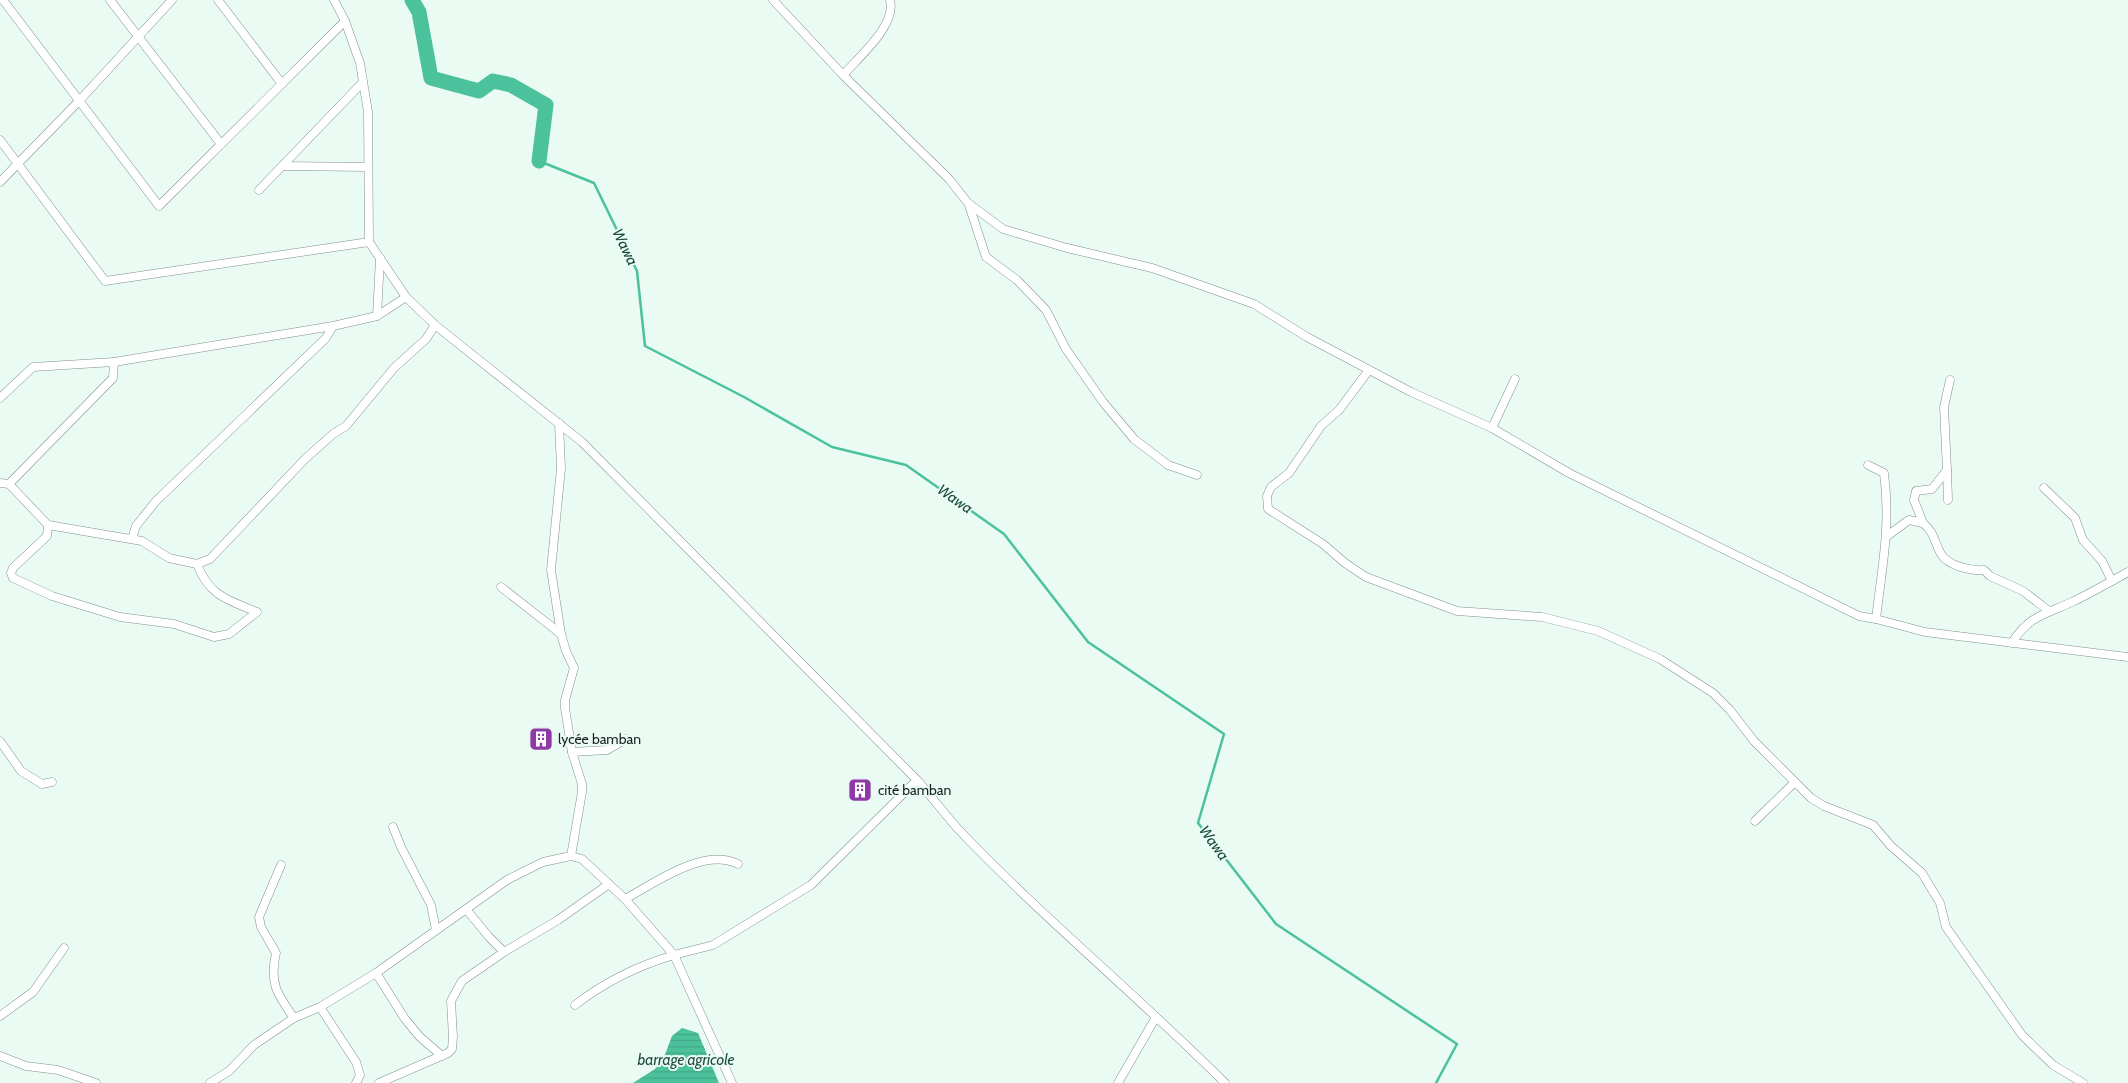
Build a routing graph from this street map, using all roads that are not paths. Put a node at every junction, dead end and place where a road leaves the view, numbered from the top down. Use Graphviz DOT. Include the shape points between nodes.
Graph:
graph roads {
  1 [pos="2,0"];
  2 [pos="110,0"];
  3 [pos="172,0"];
  4 [pos="218,0"];
  5 [pos="334,0"];
  6 [pos="774,0"];
  7 [pos="890,0"];
  8 [pos="345,21"];
  9 [pos="138,37"];
  10 [pos="843,75"];
  11 [pos="363,82"];
  12 [pos="282,84"];
  13 [pos="79,101"];
  14 [pos="0,140"];
  15 [pos="221,144"];
  16 [pos="18,164"];
  17 [pos="282,166"];
  18 [pos="368,167"];
  19 [pos="0,182"];
  20 [pos="259,190"];
  21 [pos="968,203"];
  22 [pos="369,242"];
  23 [pos="380,258"];
  24 [pos="406,297"];
  25 [pos="377,316"];
  26 [pos="435,325"];
  27 [pos="333,326"];
  28 [pos="114,362"];
  29 [pos="1369,370"];
  30 [pos="1515,379"];
  31 [pos="1950,380"];
  32 [pos="0,398"];
  33 [pos="559,423"];
  34 [pos="1492,428"];
  35 [pos="1868,465"];
  36 [pos="1946,470"];
  37 [pos="1197,474"];
  38 [pos="0,482"];
  39 [pos="9,484"];
  40 [pos="2044,488"];
  41 [pos="1948,500"];
  42 [pos="1923,523"];
  43 [pos="48,525"];
  44 [pos="1887,536"];
  45 [pos="132,539"];
  46 [pos="197,564"];
  47 [pos="2128,572"];
  48 [pos="2112,581"];
  49 [pos="501,586"];
  50 [pos="2049,611"];
  51 [pos="1876,618"];
  52 [pos="561,634"];
  53 [pos="2012,643"];
  54 [pos="2128,656"];
  55 [pos="626,739"];
  56 [pos="0,741"];
  57 [pos="572,752"];
  58 [pos="917,780"];
  59 [pos="52,782"];
  60 [pos="1795,782"];
  61 [pos="1755,821"];
  62 [pos="393,827"];
  63 [pos="571,856"];
  64 [pos="738,864"];
  65 [pos="281,865"];
  66 [pos="609,884"];
  67 [pos="625,899"];
  68 [pos="466,909"];
  69 [pos="436,930"];
  70 [pos="64,948"];
  71 [pos="504,952"];
  72 [pos="674,955"];
  73 [pos="376,972"];
  74 [pos="575,1005"];
  75 [pos="320,1007"];
  76 [pos="0,1016"];
  77 [pos="1156,1017"];
  78 [pos="294,1018"];
  79 [pos="0,1056"];
  80 [pos="442,1056"];
  81 [pos="96,1083"];
  82 [pos="210,1083"];
  83 [pos="356,1083"];
  84 [pos="380,1083"];
  85 [pos="732,1083"];
  86 [pos="1118,1083"];
  87 [pos="1225,1083"];
  88 [pos="2083,1083"];
  1 -- 13 [label="street"];
  2 -- 9 [label="street"];
  3 -- 9 [label="street"];
  4 -- 12 [label="street"];
  5 -- 8 [label="street"];
  6 -- 10 [label="street"];
  7 -- 10 [label="street" via="884,29"];
  8 -- 11 [label="street"];
  8 -- 12 [label="street"];
  9 -- 13 [label="street"];
  9 -- 15 [label="street"];
  10 -- 21 [label="street" via="949,179"];
  11 -- 17 [label="street"];
  11 -- 18 [label="street" via="368,112"];
  12 -- 15 [label="street"];
  13 -- 15 [label="street" via="159,206"];
  13 -- 16 [label="street"];
  14 -- 16 [label="street"];
  16 -- 19 [label="street"];
  16 -- 22 [label="street" via="105,281"];
  17 -- 18 [label="street"];
  17 -- 20 [label="street"];
  18 -- 22 [label="street"];
  21 -- 29 [label="street" via="1003,229 1152,268 1254,304"];
  21 -- 37 [label="street" via="986,257 1017,280 1046,310 1066,349 1134,439 1168,465"];
  22 -- 23 [label="street"];
  23 -- 24 [label="street"];
  23 -- 25 [label="street"];
  24 -- 25 [label="street"];
  24 -- 26 [label="street"];
  25 -- 27 [label="street"];
  26 -- 33 [label="street"];
  26 -- 46 [label="street" via="426,339 394,368 346,426 305,459 210,559"];
  27 -- 28 [label="street"];
  27 -- 45 [label="street" via="326,338 156,502 136,526"];
  28 -- 32 [label="street" via="33,368"];
  28 -- 39 [label="street" via="113,378"];
  29 -- 34 [label="street"];
  29 -- 60 [label="street" via="1339,410 1321,426 1289,473 1271,487 1267,496 1268,509 1323,544 1366,577 1401,591 1457,610 1542,617 1575,625 1646,651 1713,694"];
  30 -- 34 [label="street"];
  31 -- 36 [label="street" via="1944,407"];
  33 -- 52 [label="street" via="561,468 551,570"];
  33 -- 58 [label="street" via="582,442"];
  34 -- 51 [label="street" via="1568,473 1792,584 1859,616"];
  35 -- 44 [label="street" via="1884,473"];
  36 -- 41 [label="street"];
  36 -- 42 [label="street" via="1932,489 1916,491 1914,500"];
  38 -- 39 [label="street"];
  39 -- 43 [label="street"];
  40 -- 48 [label="street" via="2074,518 2083,540 2102,561"];
  42 -- 44 [label="street" via="1909,520"];
  42 -- 50 [label="street" via="1947,560 1973,571 1984,570 2023,591"];
  43 -- 45 [label="street"];
  43 -- 46 [label="street" via="47,536 13,568 12,573 13,578 52,596 120,617 174,624 214,637 228,634 257,612 223,598 204,580"];
  44 -- 51 [label="street"];
  45 -- 46 [label="street" via="142,541 169,558"];
  47 -- 48 [label="street"];
  48 -- 50 [label="street"];
  49 -- 52 [label="street"];
  50 -- 53 [label="street" via="2020,629"];
  51 -- 53 [label="street" via="1925,632"];
  52 -- 57 [label="street" via="574,668 565,700"];
  53 -- 54 [label="street"];
  55 -- 57 [label="street" via="607,750"];
  56 -- 59 [label="street" via="21,771 42,784"];
  57 -- 63 [label="street" via="582,792"];
  58 -- 72 [label="street" via="812,885 713,945"];
  58 -- 77 [label="street" via="958,828"];
  60 -- 61 [label="street"];
  60 -- 88 [label="street" via="1824,806 1873,825 1922,873 1940,903 1946,927 2022,1036 2053,1065"];
  62 -- 69 [label="street" via="431,905"];
  63 -- 66 [label="street" via="582,858"];
  63 -- 68 [label="street" via="543,862 507,880"];
  64 -- 67 [label="street" via="720,859 690,864"];
  65 -- 78 [label="street" via="259,917 260,927 276,953 272,972 280,998"];
  66 -- 67 [label="street"];
  66 -- 71 [label="street"];
  67 -- 72 [label="street"];
  68 -- 69 [label="street"];
  68 -- 71 [label="street"];
  69 -- 73 [label="street"];
  70 -- 76 [label="street" via="33,992"];
  71 -- 80 [label="street" via="462,981 454,994 451,1001 452,1049"];
  72 -- 74 [label="street" via="641,965"];
  72 -- 85 [label="street"];
  73 -- 75 [label="street"];
  73 -- 80 [label="street" via="405,1019"];
  75 -- 78 [label="street"];
  75 -- 83 [label="street" via="356,1062 360,1075"];
  77 -- 86 [label="street"];
  77 -- 87 [label="street"];
  78 -- 82 [label="street" via="254,1045 229,1071"];
  79 -- 81 [label="street" via="26,1066 58,1070"];
  80 -- 84 [label="street"];
}
